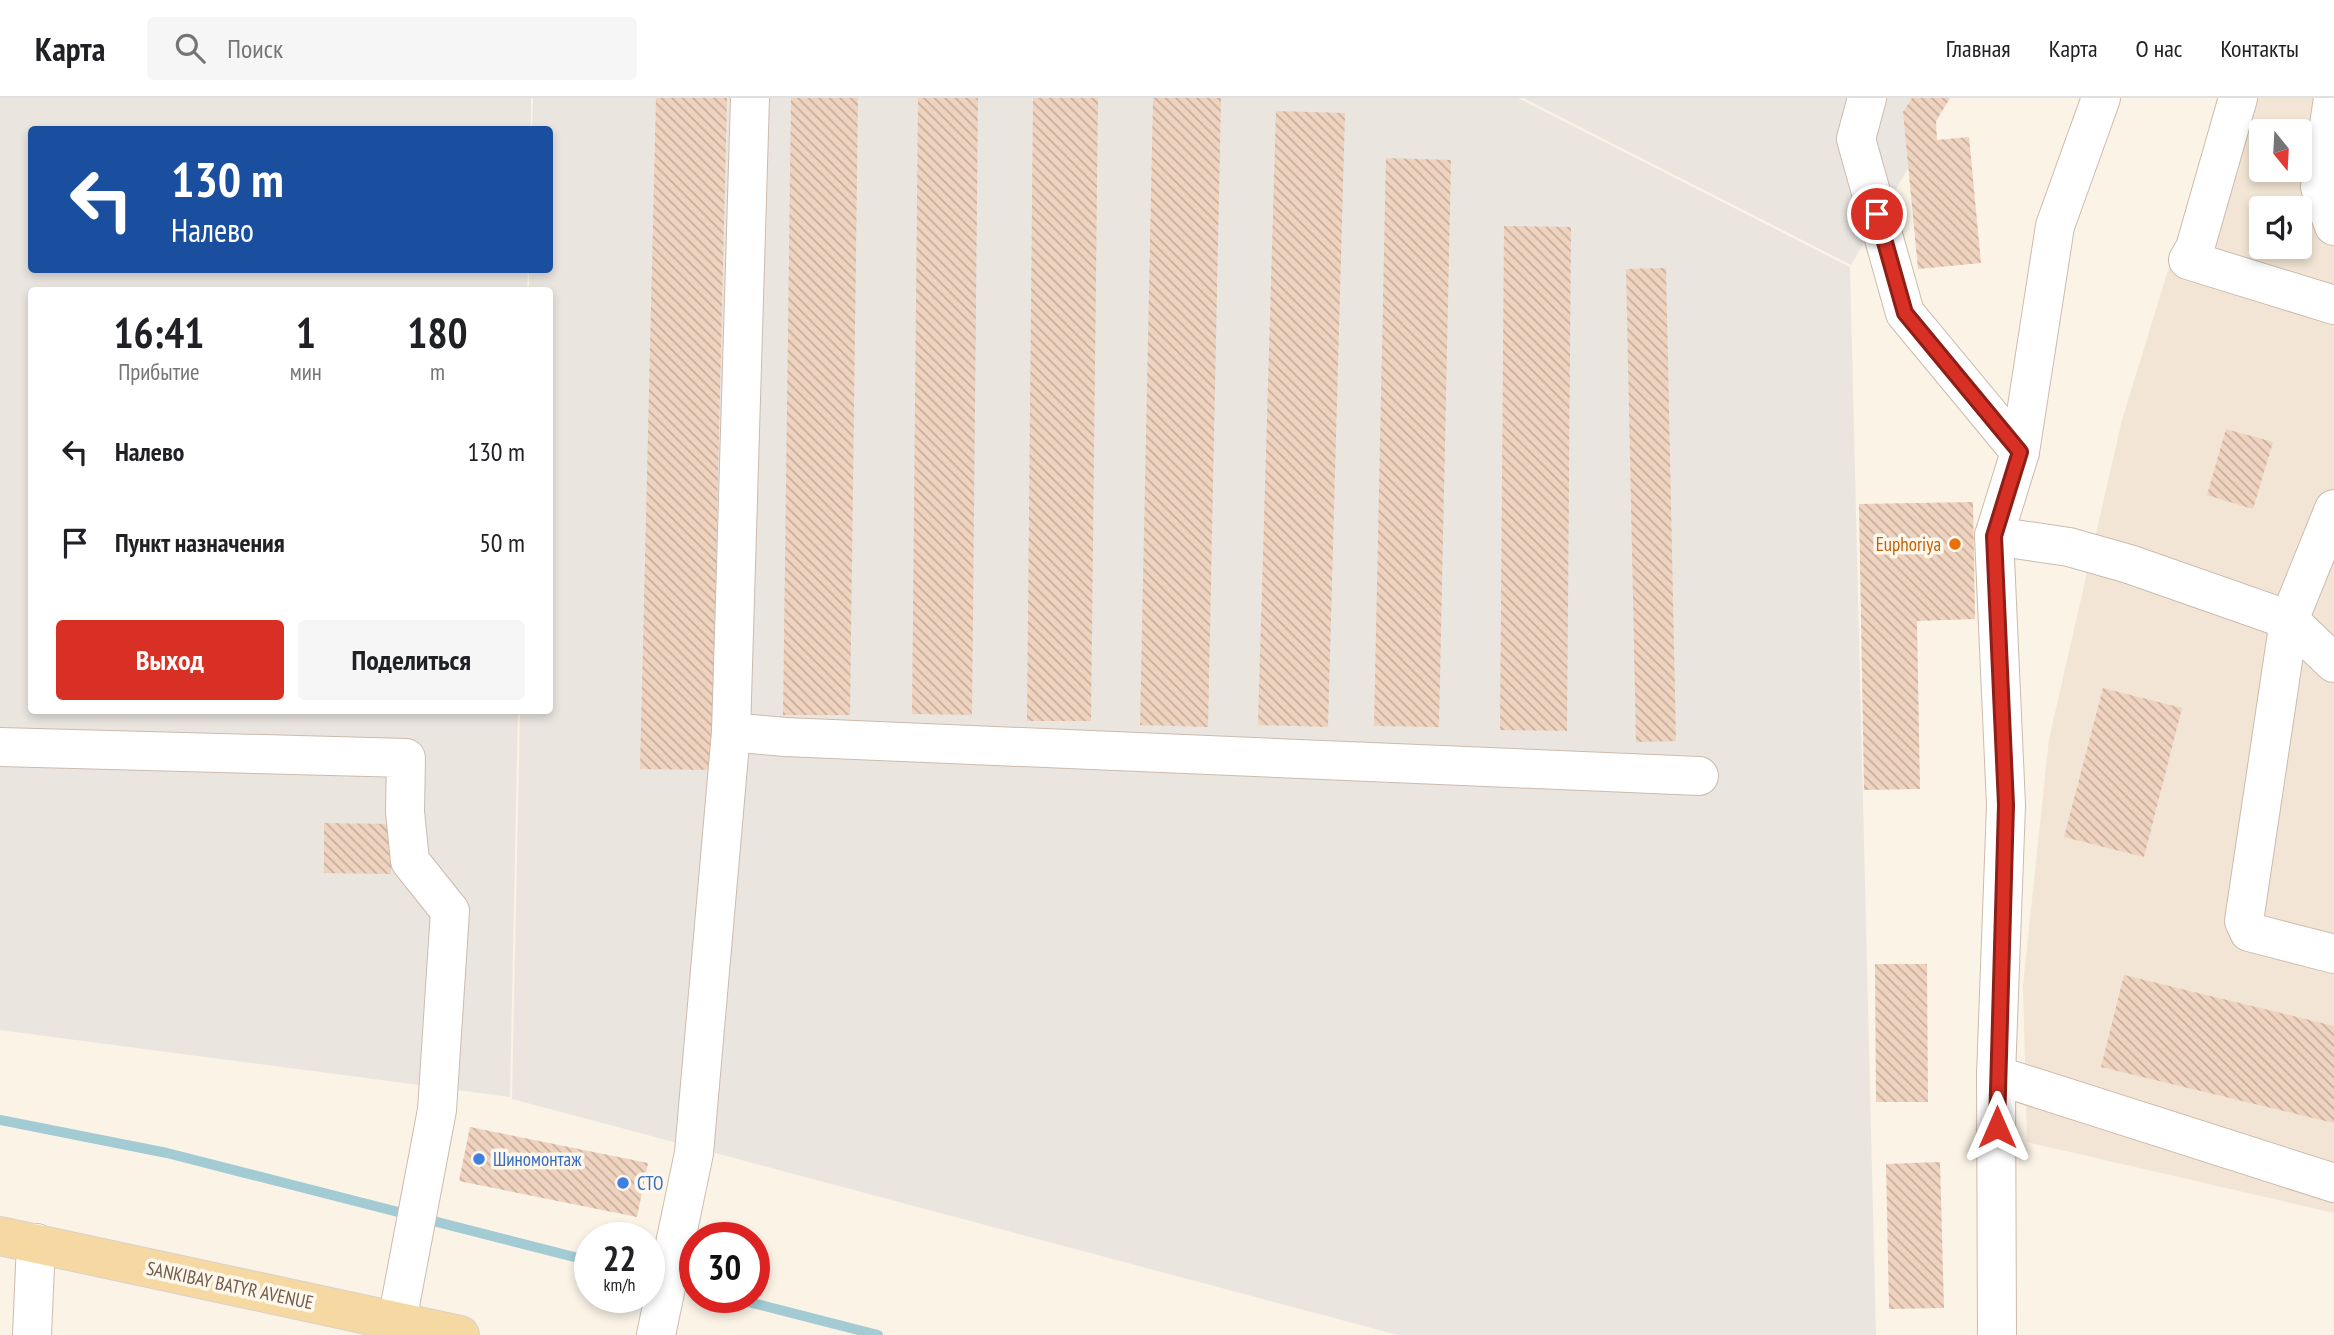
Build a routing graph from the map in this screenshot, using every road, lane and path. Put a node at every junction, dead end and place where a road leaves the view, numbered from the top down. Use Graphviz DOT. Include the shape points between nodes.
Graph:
graph roads {
  1 [pos="750,98"];
  2 [pos="1867,98"];
  3 [pos="2101,98"];
  4 [pos="2238,98"];
  5 [pos="2333,98"];
  6 [pos="2334,226"];
  7 [pos="2334,305"];
  8 [pos="2020,452"];
  9 [pos="2334,509"];
  10 [pos="1994,536"];
  11 [pos="2288,620"];
  12 [pos="2334,663"];
  13 [pos="731,732"];
  14 [pos="0,747"];
  15 [pos="1699,776"];
  16 [pos="2334,954"];
  17 [pos="1996,1074"];
  18 [pos="2334,1183"];
  19 [pos="18,1239"];
  20 [pos="660,1318"];
  21 [pos="397,1321"];
  22 [pos="32,1335"];
  23 [pos="460,1335"];
  24 [pos="1997,1335"];
  1 -- 13 [label="street"];
  2 -- 8 [label="street" via="1856,139 1905,313"];
  3 -- 8 [label="street" via="2055,226"];
  4 -- 7 [label="street" via="2188,260"];
  5 -- 6 [label="street" via="2320,187"];
  8 -- 10 [label="street"];
  9 -- 11 [label="street"];
  10 -- 11 [label="street" via="2069,547 2129,564"];
  10 -- 17 [label="street" via="2006,805"];
  11 -- 12 [label="street"];
  11 -- 16 [label="street" via="2244,921 2249,932"];
  13 -- 15 [label="street"];
  13 -- 20 [label="street" via="694,1153"];
  14 -- 21 [label="street" via="406,758 410,861 450,911 437,1110"];
  17 -- 18 [label="street"];
  17 -- 24 [label="street"];
  19 -- 21 [label="main road, SANKIBAY BATYR AVENUE"];
  19 -- 22 [label="street"];
  21 -- 23 [label="main road, SANKIBAY BATYR AVENUE"];
}
